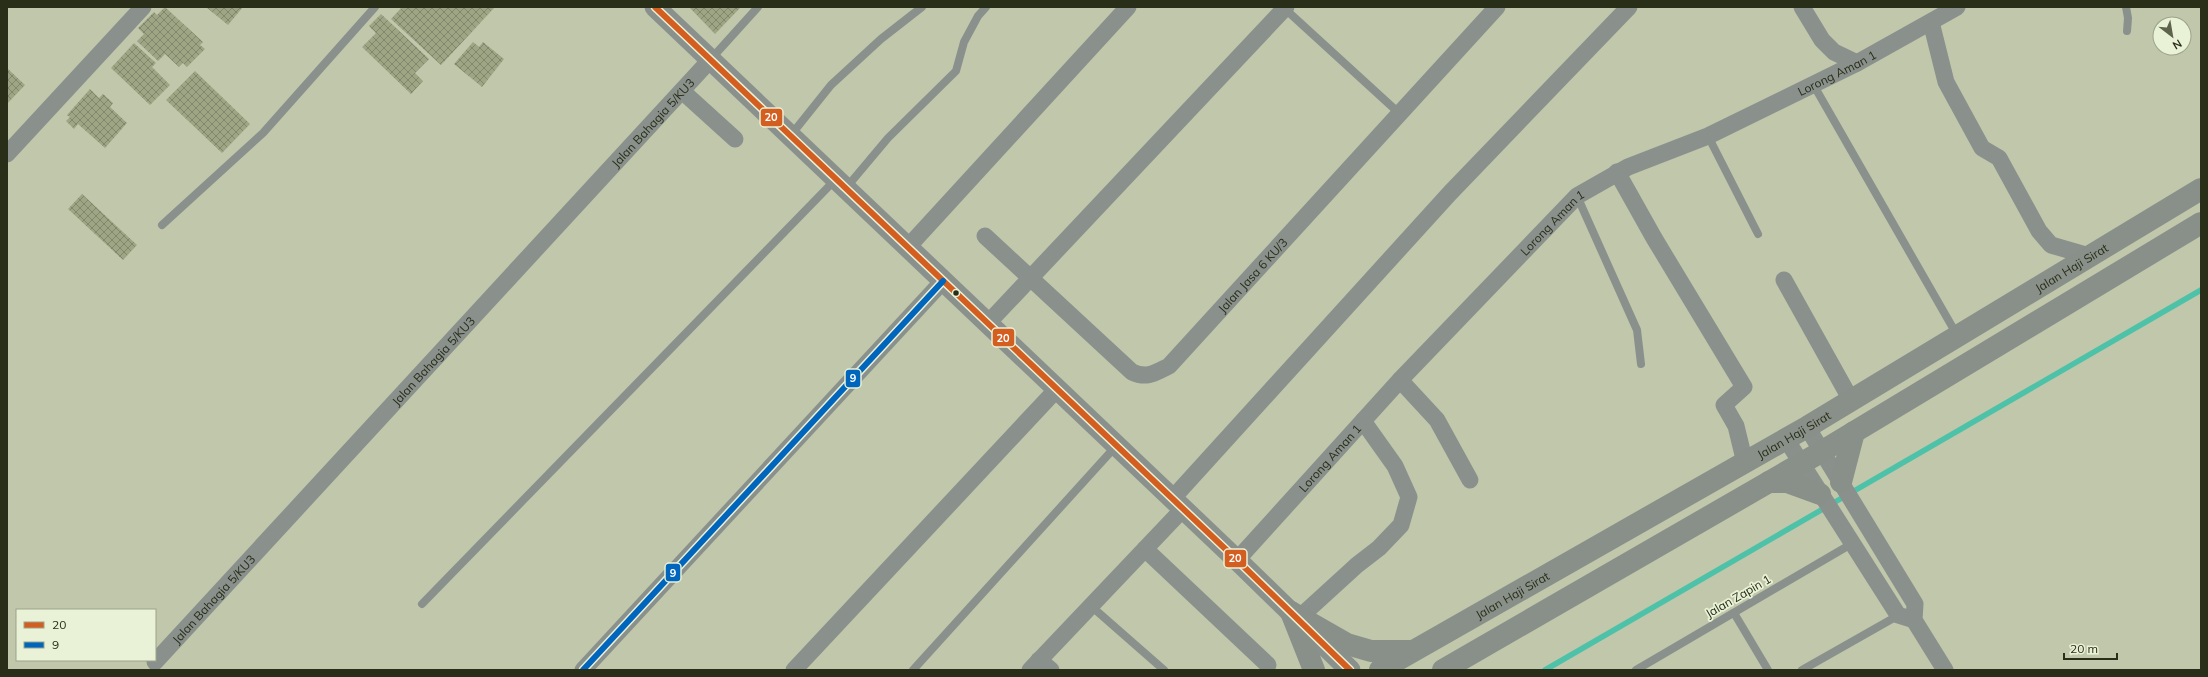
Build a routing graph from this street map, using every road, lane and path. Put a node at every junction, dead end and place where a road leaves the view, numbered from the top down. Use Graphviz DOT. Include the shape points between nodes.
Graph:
graph roads {
  1 [pos="143,7"];
  2 [pos="375,7"];
  3 [pos="656,7"];
  4 [pos="758,7"];
  5 [pos="922,7"];
  6 [pos="986,7"];
  7 [pos="1128,7"];
  8 [pos="1497,7"];
  9 [pos="1629,7"];
  10 [pos="1802,7"];
  11 [pos="1957,7"];
  12 [pos="2126,7"];
  13 [pos="1285,8"];
  14 [pos="1931,22"];
  15 [pos="2127,31"];
  16 [pos="712,59"];
  17 [pos="1857,63"];
  18 [pos="1812,84"];
  19 [pos="682,91"];
  20 [pos="1400,114"];
  21 [pos="791,135"];
  22 [pos="1708,136"];
  23 [pos="735,139"];
  24 [pos="7,154"];
  25 [pos="1617,172"];
  26 [pos="842,183"];
  27 [pos="2201,189"];
  28 [pos="1577,196"];
  29 [pos="2201,223"];
  30 [pos="162,225"];
  31 [pos="1758,234"];
  32 [pos="985,236"];
  33 [pos="908,247"];
  34 [pos="2089,256"];
  35 [pos="1030,278"];
  36 [pos="943,280"];
  37 [pos="1784,280"];
  38 [pos="988,323"];
  39 [pos="1957,336"];
  40 [pos="1641,364"];
  41 [pos="1400,380"];
  42 [pos="1057,389"];
  43 [pos="1851,400"];
  44 [pos="1363,421"];
  45 [pos="1807,427"];
  46 [pos="1854,432"];
  47 [pos="1786,439"];
  48 [pos="1116,445"];
  49 [pos="1821,452"];
  50 [pos="1745,463"];
  51 [pos="1801,464"];
  52 [pos="1470,480"];
  53 [pos="1769,482"];
  54 [pos="1842,484"];
  55 [pos="1822,496"];
  56 [pos="1178,504"];
  57 [pos="1853,543"];
  58 [pos="1145,549"];
  59 [pos="1237,560"];
  60 [pos="422,604"];
  61 [pos="1091,606"];
  62 [pos="1915,612"];
  63 [pos="1734,613"];
  64 [pos="1296,614"];
  65 [pos="1898,615"];
  66 [pos="1414,651"];
  67 [pos="156,661"];
  68 [pos="1268,665"];
  69 [pos="1040,667"];
  70 [pos="583,670"];
  71 [pos="794,670"];
  72 [pos="913,670"];
  73 [pos="1164,670"];
  74 [pos="1314,670"];
  75 [pos="1350,670"];
  76 [pos="1380,670"];
  77 [pos="1443,670"];
  78 [pos="1636,670"];
  79 [pos="1768,670"];
  80 [pos="1802,670"];
  81 [pos="1945,670"];
  1 -- 24 [label="street"];
  2 -- 30 [label="lane" via="263,134"];
  3 -- 16 [label="street"];
  4 -- 16 [label="lane"];
  5 -- 21 [label="lane" via="881,39 831,85"];
  6 -- 26 [label="lane" via="964,42 956,71"];
  7 -- 33 [label="street"];
  8 -- 20 [label="street, Jalan Jasa 6 KU/3"];
  9 -- 56 [label="street" via="1445,199"];
  10 -- 17 [label="street" via="1822,40 1834,52"];
  11 -- 14 [label="street, Lorong Aman 1"];
  12 -- 15 [label="lane"];
  13 -- 20 [label="lane"];
  13 -- 35 [label="street"];
  14 -- 17 [label="street, Lorong Aman 1"];
  14 -- 34 [label="street" via="1946,82 1982,148 1999,158 2039,231 2051,245"];
  16 -- 19 [label="street, Jalan Bahagia 5/KU3"];
  16 -- 21 [label="street"];
  17 -- 18 [label="street, Lorong Aman 1"];
  18 -- 22 [label="street, Lorong Aman 1"];
  18 -- 39 [label="lane"];
  19 -- 23 [label="street"];
  19 -- 67 [label="street, Jalan Bahagia 5/KU3"];
  20 -- 35 [label="street, Jalan Jasa 6 KU/3" via="1169,366 1155,373 1141,376 1132,372"];
  21 -- 26 [label="street"];
  22 -- 25 [label="street, Lorong Aman 1"];
  22 -- 31 [label="lane"];
  25 -- 28 [label="street, Lorong Aman 1"];
  25 -- 50 [label="street" via="1744,387 1724,406 1736,426"];
  26 -- 33 [label="street"];
  26 -- 60 [label="lane"];
  27 -- 34 [label="main road, Jalan Haji Sirat"];
  28 -- 40 [label="lane" via="1637,330"];
  28 -- 41 [label="street, Lorong Aman 1"];
  29 -- 46 [label="main road"];
  32 -- 35 [label="street, Jalan Jasa 6 KU/3"];
  33 -- 36 [label="street"];
  34 -- 39 [label="main road, Jalan Haji Sirat"];
  35 -- 38 [label="street"];
  36 -- 38 [label="street"];
  36 -- 70 [label="street"];
  37 -- 43 [label="street"];
  38 -- 42 [label="street"];
  39 -- 43 [label="main road, Jalan Haji Sirat"];
  41 -- 44 [label="street, Lorong Aman 1"];
  41 -- 52 [label="street" via="1437,420"];
  42 -- 48 [label="street"];
  42 -- 71 [label="street"];
  43 -- 45 [label="main road, Jalan Haji Sirat"];
  44 -- 59 [label="street, Lorong Aman 1"];
  44 -- 64 [label="street" via="1395,466 1409,497 1401,525 1379,548"];
  45 -- 47 [label="main road, Jalan Haji Sirat"];
  45 -- 49 [label="street"];
  46 -- 49 [label="main road"];
  46 -- 54 [label="main road"];
  47 -- 50 [label="main road, Jalan Haji Sirat"];
  47 -- 51 [label="street"];
  48 -- 56 [label="street"];
  48 -- 72 [label="lane"];
  49 -- 51 [label="main road"];
  49 -- 54 [label="street"];
  50 -- 66 [label="main road, Jalan Haji Sirat"];
  51 -- 53 [label="main road"];
  51 -- 55 [label="street"];
  53 -- 55 [label="main road" via="1787,482"];
  53 -- 77 [label="main road"];
  54 -- 62 [label="street"];
  55 -- 57 [label="street"];
  56 -- 58 [label="street"];
  56 -- 59 [label="street"];
  57 -- 63 [label="lane, Jalan Zapin 1"];
  57 -- 65 [label="street"];
  58 -- 61 [label="street"];
  58 -- 68 [label="street"];
  59 -- 64 [label="street"];
  61 -- 69 [label="street"];
  61 -- 73 [label="lane"];
  62 -- 65 [label="street"];
  62 -- 81 [label="street"];
  63 -- 78 [label="lane, Jalan Zapin 1"];
  63 -- 79 [label="lane"];
  64 -- 66 [label="main road" via="1347,644 1371,651"];
  64 -- 74 [label="main road"];
  64 -- 75 [label="street"];
  65 -- 80 [label="lane"];
  66 -- 76 [label="main road, Jalan Haji Sirat"];
}
